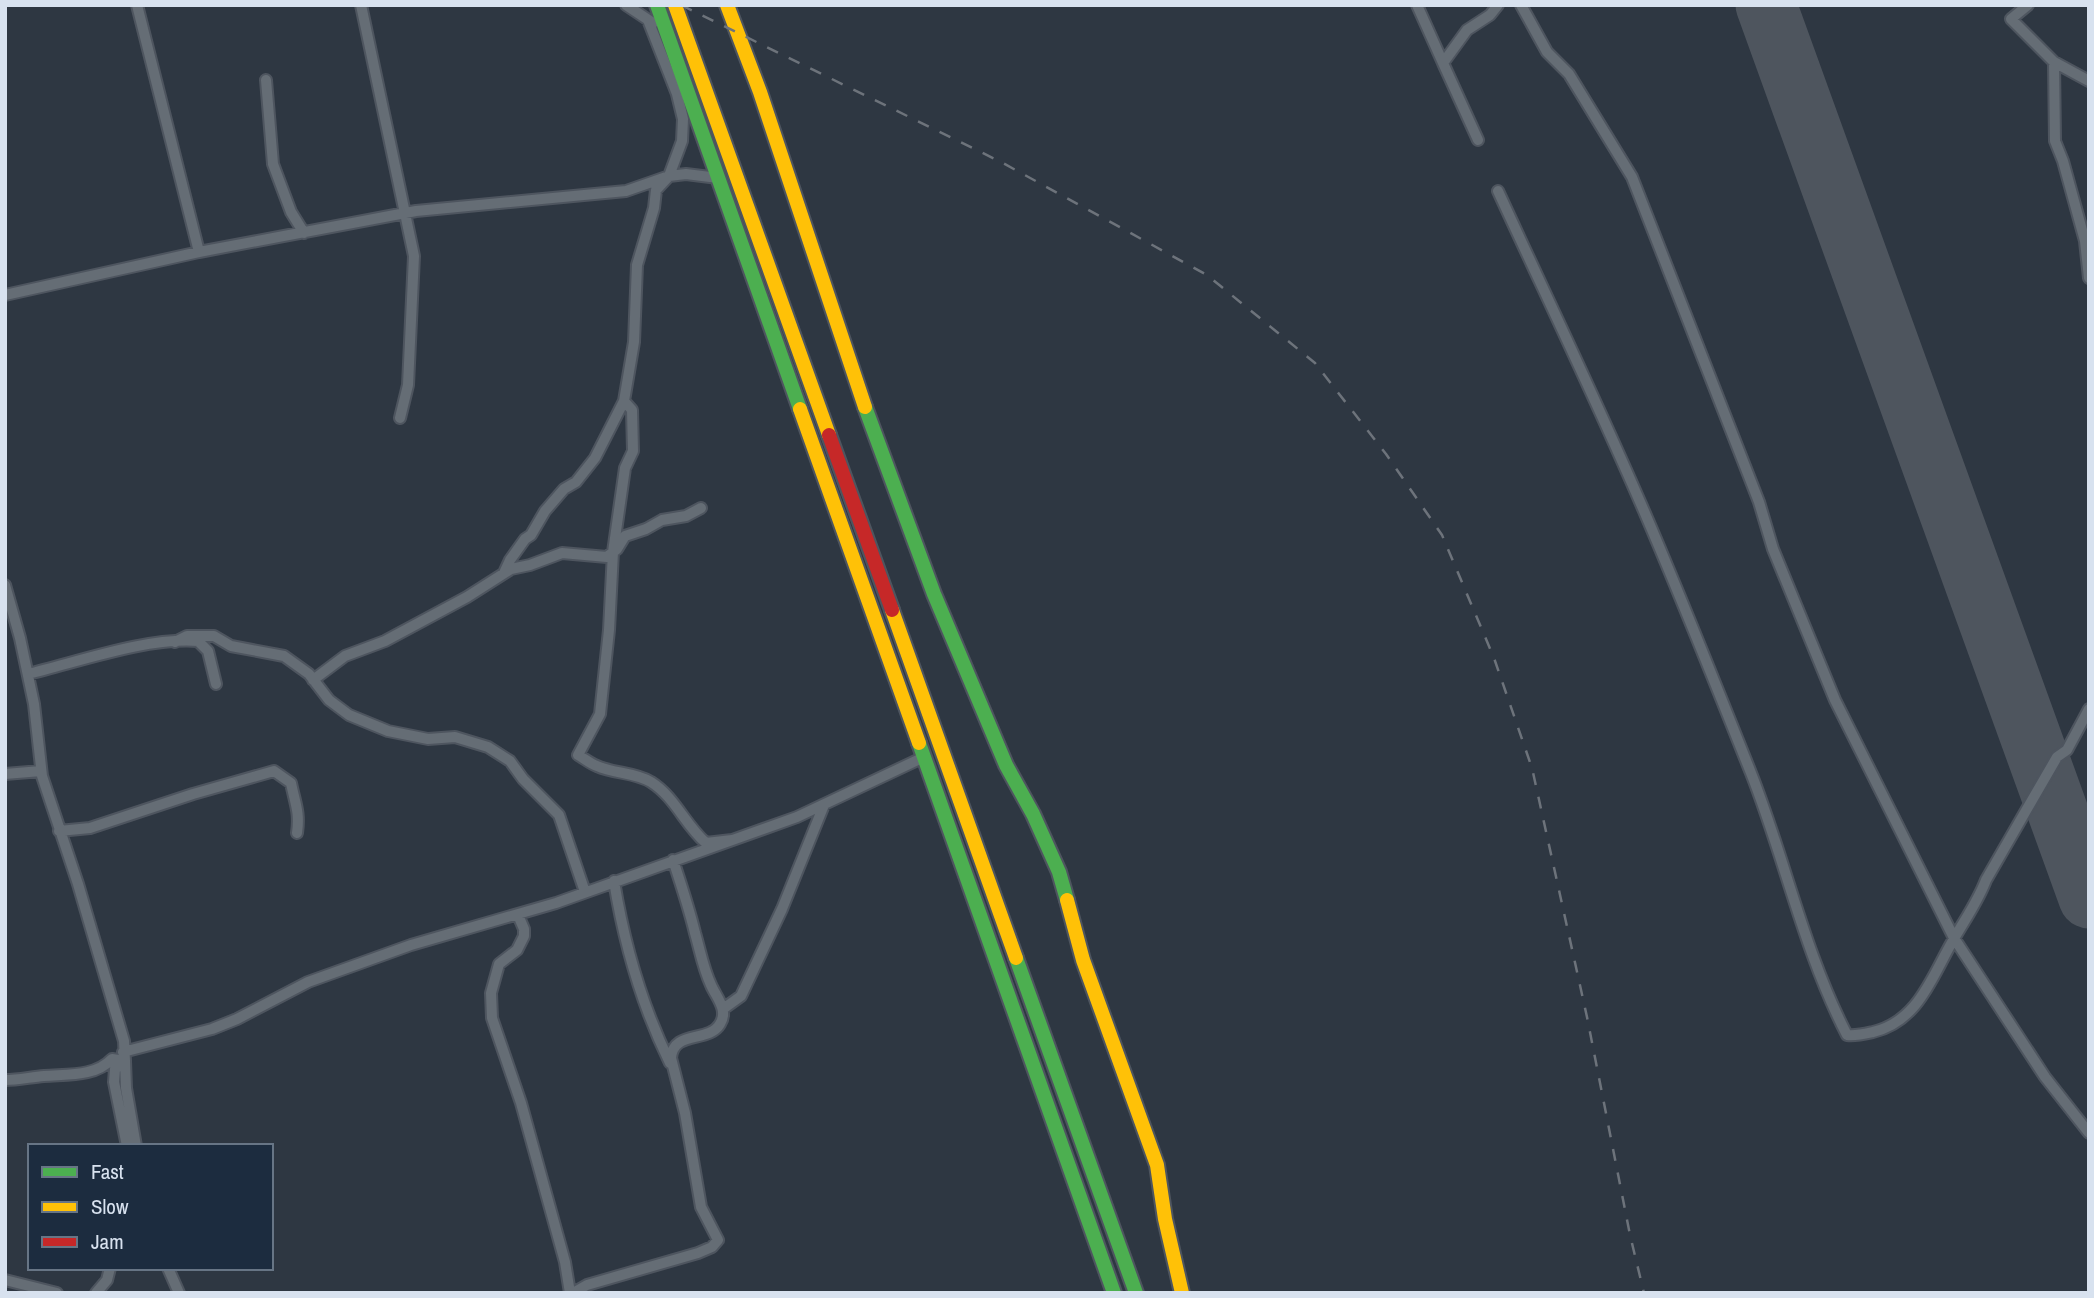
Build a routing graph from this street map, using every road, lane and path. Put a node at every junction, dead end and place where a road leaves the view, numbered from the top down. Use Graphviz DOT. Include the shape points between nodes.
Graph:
graph roads {
  1 [pos="137,5"];
  2 [pos="361,5"];
  3 [pos="626,5"];
  4 [pos="657,5"];
  5 [pos="675,5"];
  6 [pos="727,5"];
  7 [pos="1417,5"];
  8 [pos="1498,5"];
  9 [pos="1521,5"];
  10 [pos="2028,5"];
  11 [pos="648,20"];
  12 [pos="666,31"];
  13 [pos="2054,62"];
  14 [pos="1443,63"];
  15 [pos="266,80"];
  16 [pos="2089,81"];
  17 [pos="1478,140"];
  18 [pos="669,176"];
  19 [pos="718,178"];
  20 [pos="1498,191"];
  21 [pos="407,212"];
  22 [pos="304,233"];
  23 [pos="2087,242"];
  24 [pos="200,251"];
  25 [pos="2089,278"];
  26 [pos="5,295"];
  27 [pos="624,401"];
  28 [pos="401,418"];
  29 [pos="701,508"];
  30 [pos="613,552"];
  31 [pos="504,573"];
  32 [pos="5,586"];
  33 [pos="9,619"];
  34 [pos="176,642"];
  35 [pos="28,674"];
  36 [pos="313,680"];
  37 [pos="216,684"];
  38 [pos="2089,709"];
  39 [pos="924,757"];
  40 [pos="41,771"];
  41 [pos="5,774"];
  42 [pos="824,805"];
  43 [pos="59,831"];
  44 [pos="297,833"];
  45 [pos="732,840"];
  46 [pos="673,860"];
  47 [pos="614,881"];
  48 [pos="585,892"];
  49 [pos="518,915"];
  50 [pos="1954,938"];
  51 [pos="723,1009"];
  52 [pos="124,1057"];
  53 [pos="674,1072"];
  54 [pos="5,1080"];
  55 [pos="2089,1133"];
  56 [pos="127,1144"];
  57 [pos="136,1144"];
  58 [pos="110,1270"];
  59 [pos="169,1270"];
  60 [pos="5,1280"];
  61 [pos="57,1293"];
  62 [pos="96,1293"];
  63 [pos="179,1293"];
  64 [pos="572,1293"];
  65 [pos="1114,1293"];
  66 [pos="1136,1293"];
  67 [pos="1182,1293"];
  1 -- 24 [label="street"];
  2 -- 21 [label="street"];
  3 -- 11 [label="street"];
  4 -- 12 [label="main road"];
  5 -- 66 [label="main road"];
  6 -- 67 [label="main road" via="855,381 934,594 1006,765 1059,872 1083,960 1157,1165"];
  7 -- 14 [label="street"];
  8 -- 14 [label="street" via="1467,30"];
  9 -- 50 [label="street" via="1547,52 1569,74 1632,177 1835,701"];
  10 -- 13 [label="street" via="2011,19"];
  11 -- 12 [label="street"];
  11 -- 18 [label="street" via="683,120 682,141"];
  12 -- 19 [label="main road"];
  13 -- 16 [label="street"];
  13 -- 23 [label="street" via="2055,141"];
  14 -- 17 [label="street"];
  15 -- 22 [label="street" via="273,164 290,212"];
  18 -- 19 [label="street"];
  18 -- 21 [label="street" via="626,191"];
  18 -- 27 [label="street" via="656,190 637,265 635,342"];
  19 -- 39 [label="main road"];
  20 -- 50 [label="street" via="1647,518 1752,775 1809,945 1847,1035 1877,1031 1915,1007"];
  21 -- 22 [label="street"];
  21 -- 28 [label="street" via="414,256 408,385"];
  22 -- 24 [label="street"];
  23 -- 25 [label="street"];
  24 -- 26 [label="street"];
  27 -- 30 [label="street" via="632,410 633,451 625,468"];
  27 -- 31 [label="street" via="595,458 545,510"];
  29 -- 30 [label="street" via="625,536"];
  30 -- 31 [label="street" via="607,557 562,553"];
  30 -- 45 [label="street" via="600,714 578,755 598,767 651,782 706,843"];
  31 -- 36 [label="street" via="385,641 345,656"];
  32 -- 33 [label="street"];
  33 -- 35 [label="street"];
  34 -- 35 [label="street" via="118,650"];
  34 -- 36 [label="street" via="187,636 214,636 230,646 284,656"];
  34 -- 37 [label="street" via="198,641 208,651"];
  35 -- 40 [label="street"];
  36 -- 48 [label="street" via="349,715 388,731 429,739 455,737 488,747 510,761 559,815"];
  38 -- 50 [label="street"];
  39 -- 42 [label="street"];
  39 -- 65 [label="main road"];
  40 -- 41 [label="street"];
  40 -- 43 [label="street"];
  42 -- 45 [label="street"];
  42 -- 51 [label="street" via="741,996"];
  43 -- 44 [label="street" via="90,828 274,771 291,783 300,815"];
  43 -- 52 [label="street" via="124,1041"];
  45 -- 46 [label="street"];
  46 -- 47 [label="street"];
  46 -- 51 [label="street" via="707,974"];
  47 -- 48 [label="street"];
  47 -- 53 [label="street" via="654,1030"];
  48 -- 49 [label="street"];
  49 -- 52 [label="street" via="411,945 308,982 223,1025"];
  49 -- 64 [label="street" via="524,936 517,950 499,964 491,993 492,1018 521,1102"];
  50 -- 55 [label="street" via="2045,1077"];
  51 -- 53 [label="street" via="719,1027 675,1045 671,1058"];
  52 -- 54 [label="street" via="77,1076"];
  52 -- 56 [label="street" via="115,1069 114,1082"];
  52 -- 57 [label="street"];
  53 -- 64 [label="street" via="701,1208 718,1240 698,1253"];
  58 -- 62 [label="street"];
  59 -- 63 [label="street"];
  60 -- 61 [label="street"];
}
